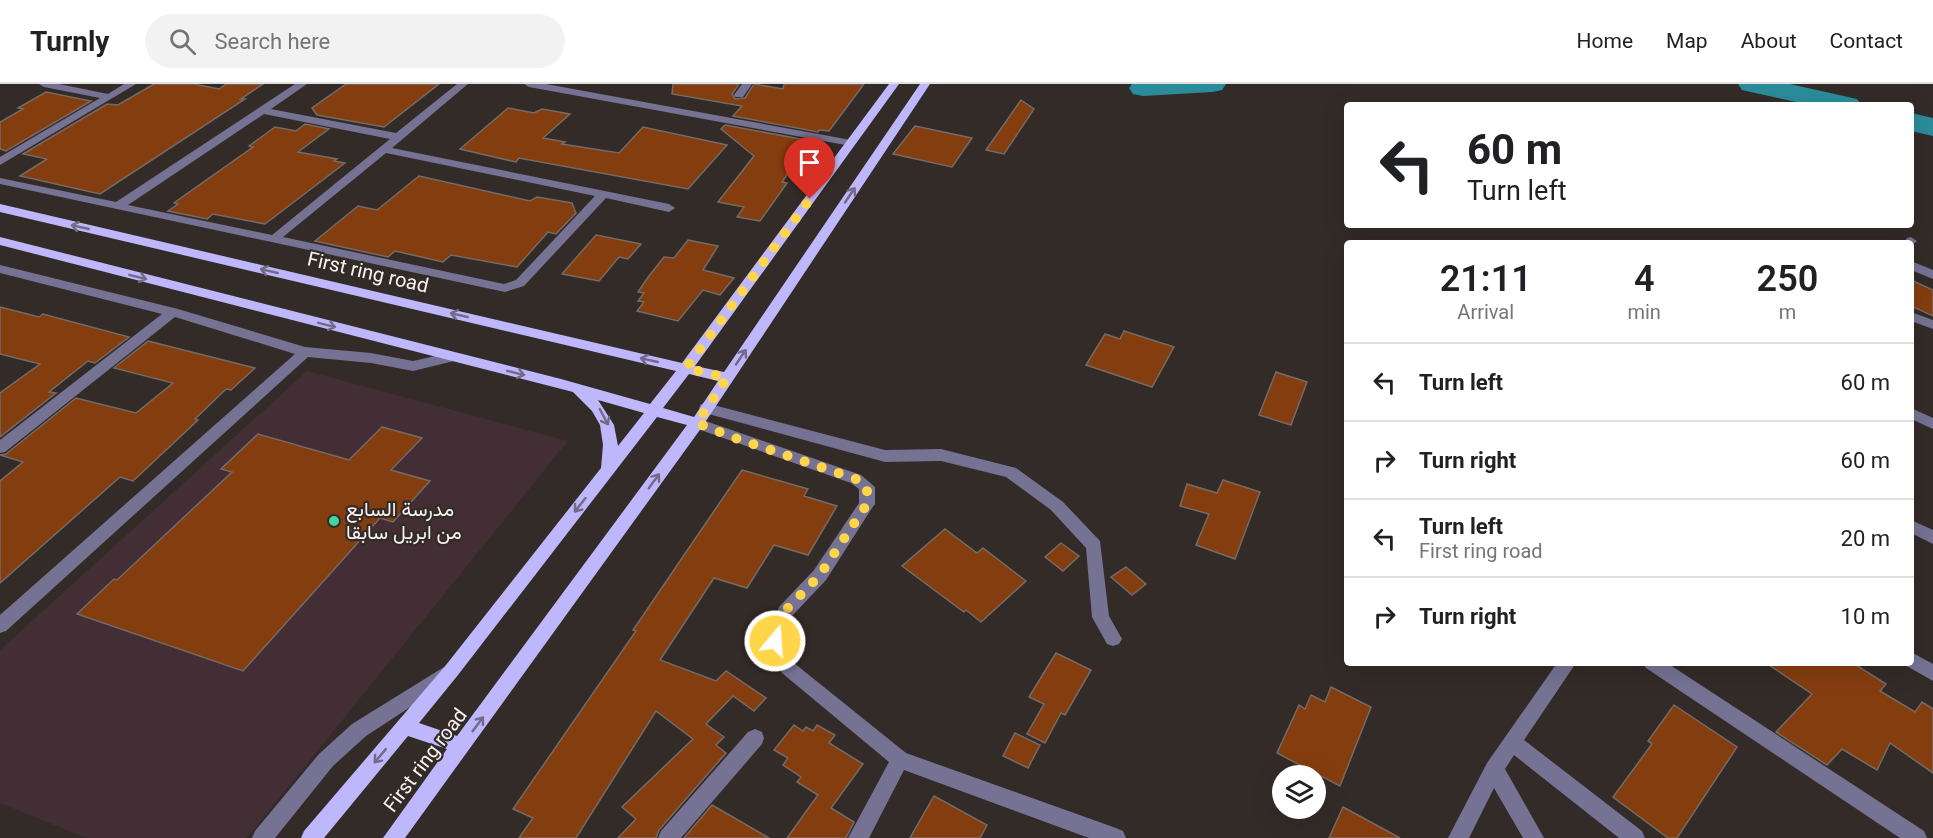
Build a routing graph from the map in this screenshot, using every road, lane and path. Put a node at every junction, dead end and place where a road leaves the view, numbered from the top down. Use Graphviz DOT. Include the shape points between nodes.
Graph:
graph roads {
  1 [pos="44,84"];
  2 [pos="131,84"];
  3 [pos="302,84"];
  4 [pos="463,84"];
  5 [pos="529,84"];
  6 [pos="747,84"];
  7 [pos="894,84"];
  8 [pos="925,84"];
  9 [pos="739,95"];
  10 [pos="109,97"];
  11 [pos="261,110"];
  12 [pos="398,137"];
  13 [pos="851,143"];
  14 [pos="383,148"];
  15 [pos="0,162"];
  16 [pos="0,181"];
  17 [pos="602,195"];
  18 [pos="118,206"];
  19 [pos="0,208"];
  20 [pos="669,208"];
  21 [pos="273,238"];
  22 [pos="0,241"];
  23 [pos="1914,266"];
  24 [pos="0,269"];
  25 [pos="1933,275"];
  26 [pos="173,312"];
  27 [pos="1914,317"];
  28 [pos="1933,325"];
  29 [pos="305,352"];
  30 [pos="453,357"];
  31 [pos="686,368"];
  32 [pos="727,378"];
  33 [pos="561,384"];
  34 [pos="654,410"];
  35 [pos="1914,414"];
  36 [pos="701,416"];
  37 [pos="1933,424"];
  38 [pos="0,448"];
  39 [pos="607,471"];
  40 [pos="1914,528"];
  41 [pos="1933,537"];
  42 [pos="0,626"];
  43 [pos="1113,639"];
  44 [pos="1914,662"];
  45 [pos="1565,666"];
  46 [pos="1657,666"];
  47 [pos="452,670"];
  48 [pos="1933,673"];
  49 [pos="405,726"];
  50 [pos="754,738"];
  51 [pos="1512,742"];
  52 [pos="461,746"];
  53 [pos="900,760"];
  54 [pos="1494,769"];
  55 [pos="262,838"];
  56 [pos="311,838"];
  57 [pos="393,838"];
  58 [pos="668,838"];
  59 [pos="858,838"];
  60 [pos="1116,838"];
  61 [pos="1458,838"];
  62 [pos="1534,838"];
  63 [pos="1635,838"];
  64 [pos="1917,838"];
  1 -- 10 [label="street"];
  2 -- 10 [label="street"];
  3 -- 11 [label="street"];
  4 -- 12 [label="street"];
  5 -- 13 [label="street"];
  6 -- 9 [label="street"];
  7 -- 13 [label="main road, First ring road"];
  32 -- 8 [label="main road, First ring road, one-way"];
  10 -- 15 [label="street"];
  11 -- 12 [label="street"];
  11 -- 18 [label="street"];
  12 -- 14 [label="street"];
  13 -- 31 [label="main road, First ring road"];
  14 -- 17 [label="street"];
  14 -- 21 [label="street"];
  16 -- 18 [label="street"];
  17 -- 20 [label="street"];
  17 -- 21 [label="street" via="520,284 510,287"];
  18 -- 21 [label="street"];
  31 -- 19 [label="main road, First ring road, one-way"];
  22 -- 30 [label="main road, one-way"];
  23 -- 25 [label="street"];
  24 -- 26 [label="street"];
  26 -- 29 [label="street"];
  26 -- 38 [label="street"];
  27 -- 28 [label="street"];
  29 -- 30 [label="street" via="413,366"];
  29 -- 42 [label="street"];
  30 -- 33 [label="main road, one-way"];
  31 -- 32 [label="main road, First ring road"];
  31 -- 34 [label="main road, First ring road"];
  32 -- 36 [label="main road, First ring road"];
  33 -- 34 [label="main road"];
  33 -- 39 [label="main road, one-way" via="588,398 606,419 612,444"];
  34 -- 36 [label="main road"];
  34 -- 39 [label="main road, First ring road"];
  35 -- 37 [label="street"];
  36 -- 43 [label="street" via="885,456 941,455 1011,472 1057,506 1094,546 1101,617"];
  52 -- 36 [label="main road, First ring road, one-way"];
  36 -- 53 [label="street" via="732,437 856,479 867,487 867,504 820,575 784,612 775,641 788,668"];
  39 -- 47 [label="main road, First ring road, one-way"];
  40 -- 41 [label="street"];
  44 -- 48 [label="street"];
  45 -- 51 [label="street"];
  46 -- 64 [label="street"];
  47 -- 49 [label="main road, First ring road"];
  47 -- 55 [label="street" via="359,730 326,760"];
  49 -- 52 [label="main road"];
  49 -- 56 [label="main road, First ring road, one-way"];
  50 -- 58 [label="street"];
  51 -- 54 [label="street"];
  51 -- 63 [label="street"];
  52 -- 57 [label="main road, First ring road"];
  53 -- 59 [label="street"];
  53 -- 60 [label="street"];
  54 -- 61 [label="street"];
  54 -- 62 [label="street"];
}
